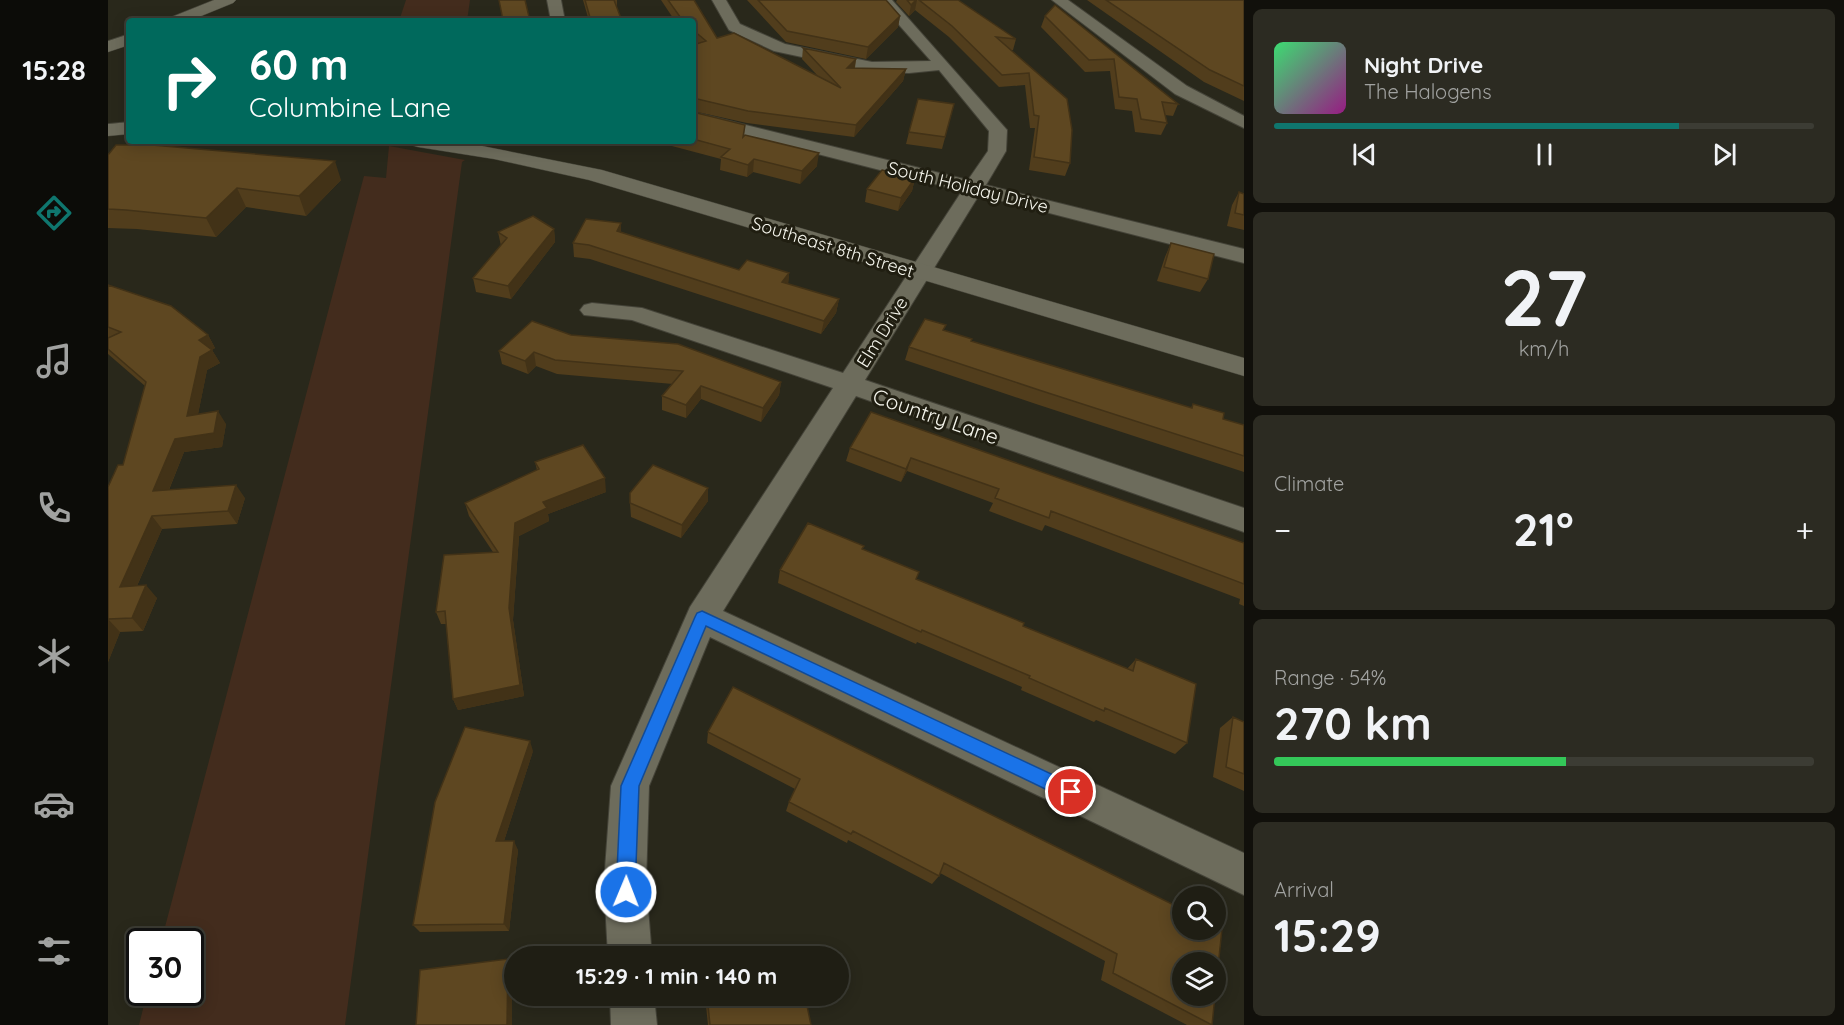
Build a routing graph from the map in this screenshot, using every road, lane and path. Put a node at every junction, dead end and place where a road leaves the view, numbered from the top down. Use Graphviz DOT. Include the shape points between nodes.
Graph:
graph roads {
  1 [pos="228,0"];
  2 [pos="554,0"];
  3 [pos="719,0"];
  4 [pos="884,0"];
  5 [pos="1059,0"];
  6 [pos="183,18"];
  7 [pos="557,18"];
  8 [pos="126,40"];
  9 [pos="108,47"];
  10 [pos="943,65"];
  11 [pos="696,118"];
  12 [pos="1244,123"];
  13 [pos="126,128"];
  14 [pos="108,130"];
  15 [pos="437,144"];
  16 [pos="974,188"];
  17 [pos="1244,256"];
  18 [pos="920,273"];
  19 [pos="592,310"];
  20 [pos="1244,367"];
  21 [pos="849,386"];
  22 [pos="1244,520"];
  23 [pos="702,617"];
  24 [pos="1244,874"];
  25 [pos="629,946"];
  26 [pos="633,1006"];
  27 [pos="634,1025"];
  1 -- 6 [label="street"];
  2 -- 7 [label="street"];
  3 -- 10 [label="street" via="734,27 780,48 872,67"];
  4 -- 10 [label="street, Elm Drive"];
  5 -- 12 [label="street" via="1181,90"];
  8 -- 9 [label="street"];
  10 -- 16 [label="street, Elm Drive" via="998,130 997,151"];
  11 -- 16 [label="street, South Holiday Drive"];
  13 -- 14 [label="street"];
  15 -- 18 [label="street, Southeast 8th Street" via="594,175"];
  16 -- 17 [label="street, South Holiday Drive"];
  16 -- 18 [label="street, Elm Drive"];
  18 -- 20 [label="street, Southeast 8th Street"];
  18 -- 21 [label="street, Elm Drive"];
  19 -- 21 [label="street, Country Lane" via="634,313"];
  21 -- 22 [label="street, Country Lane"];
  21 -- 23 [label="street, Elm Drive"];
  23 -- 24 [label="street"];
  23 -- 25 [label="street, Elm Drive" via="630,786 625,883"];
  26 -- 27 [label="street"];
}
